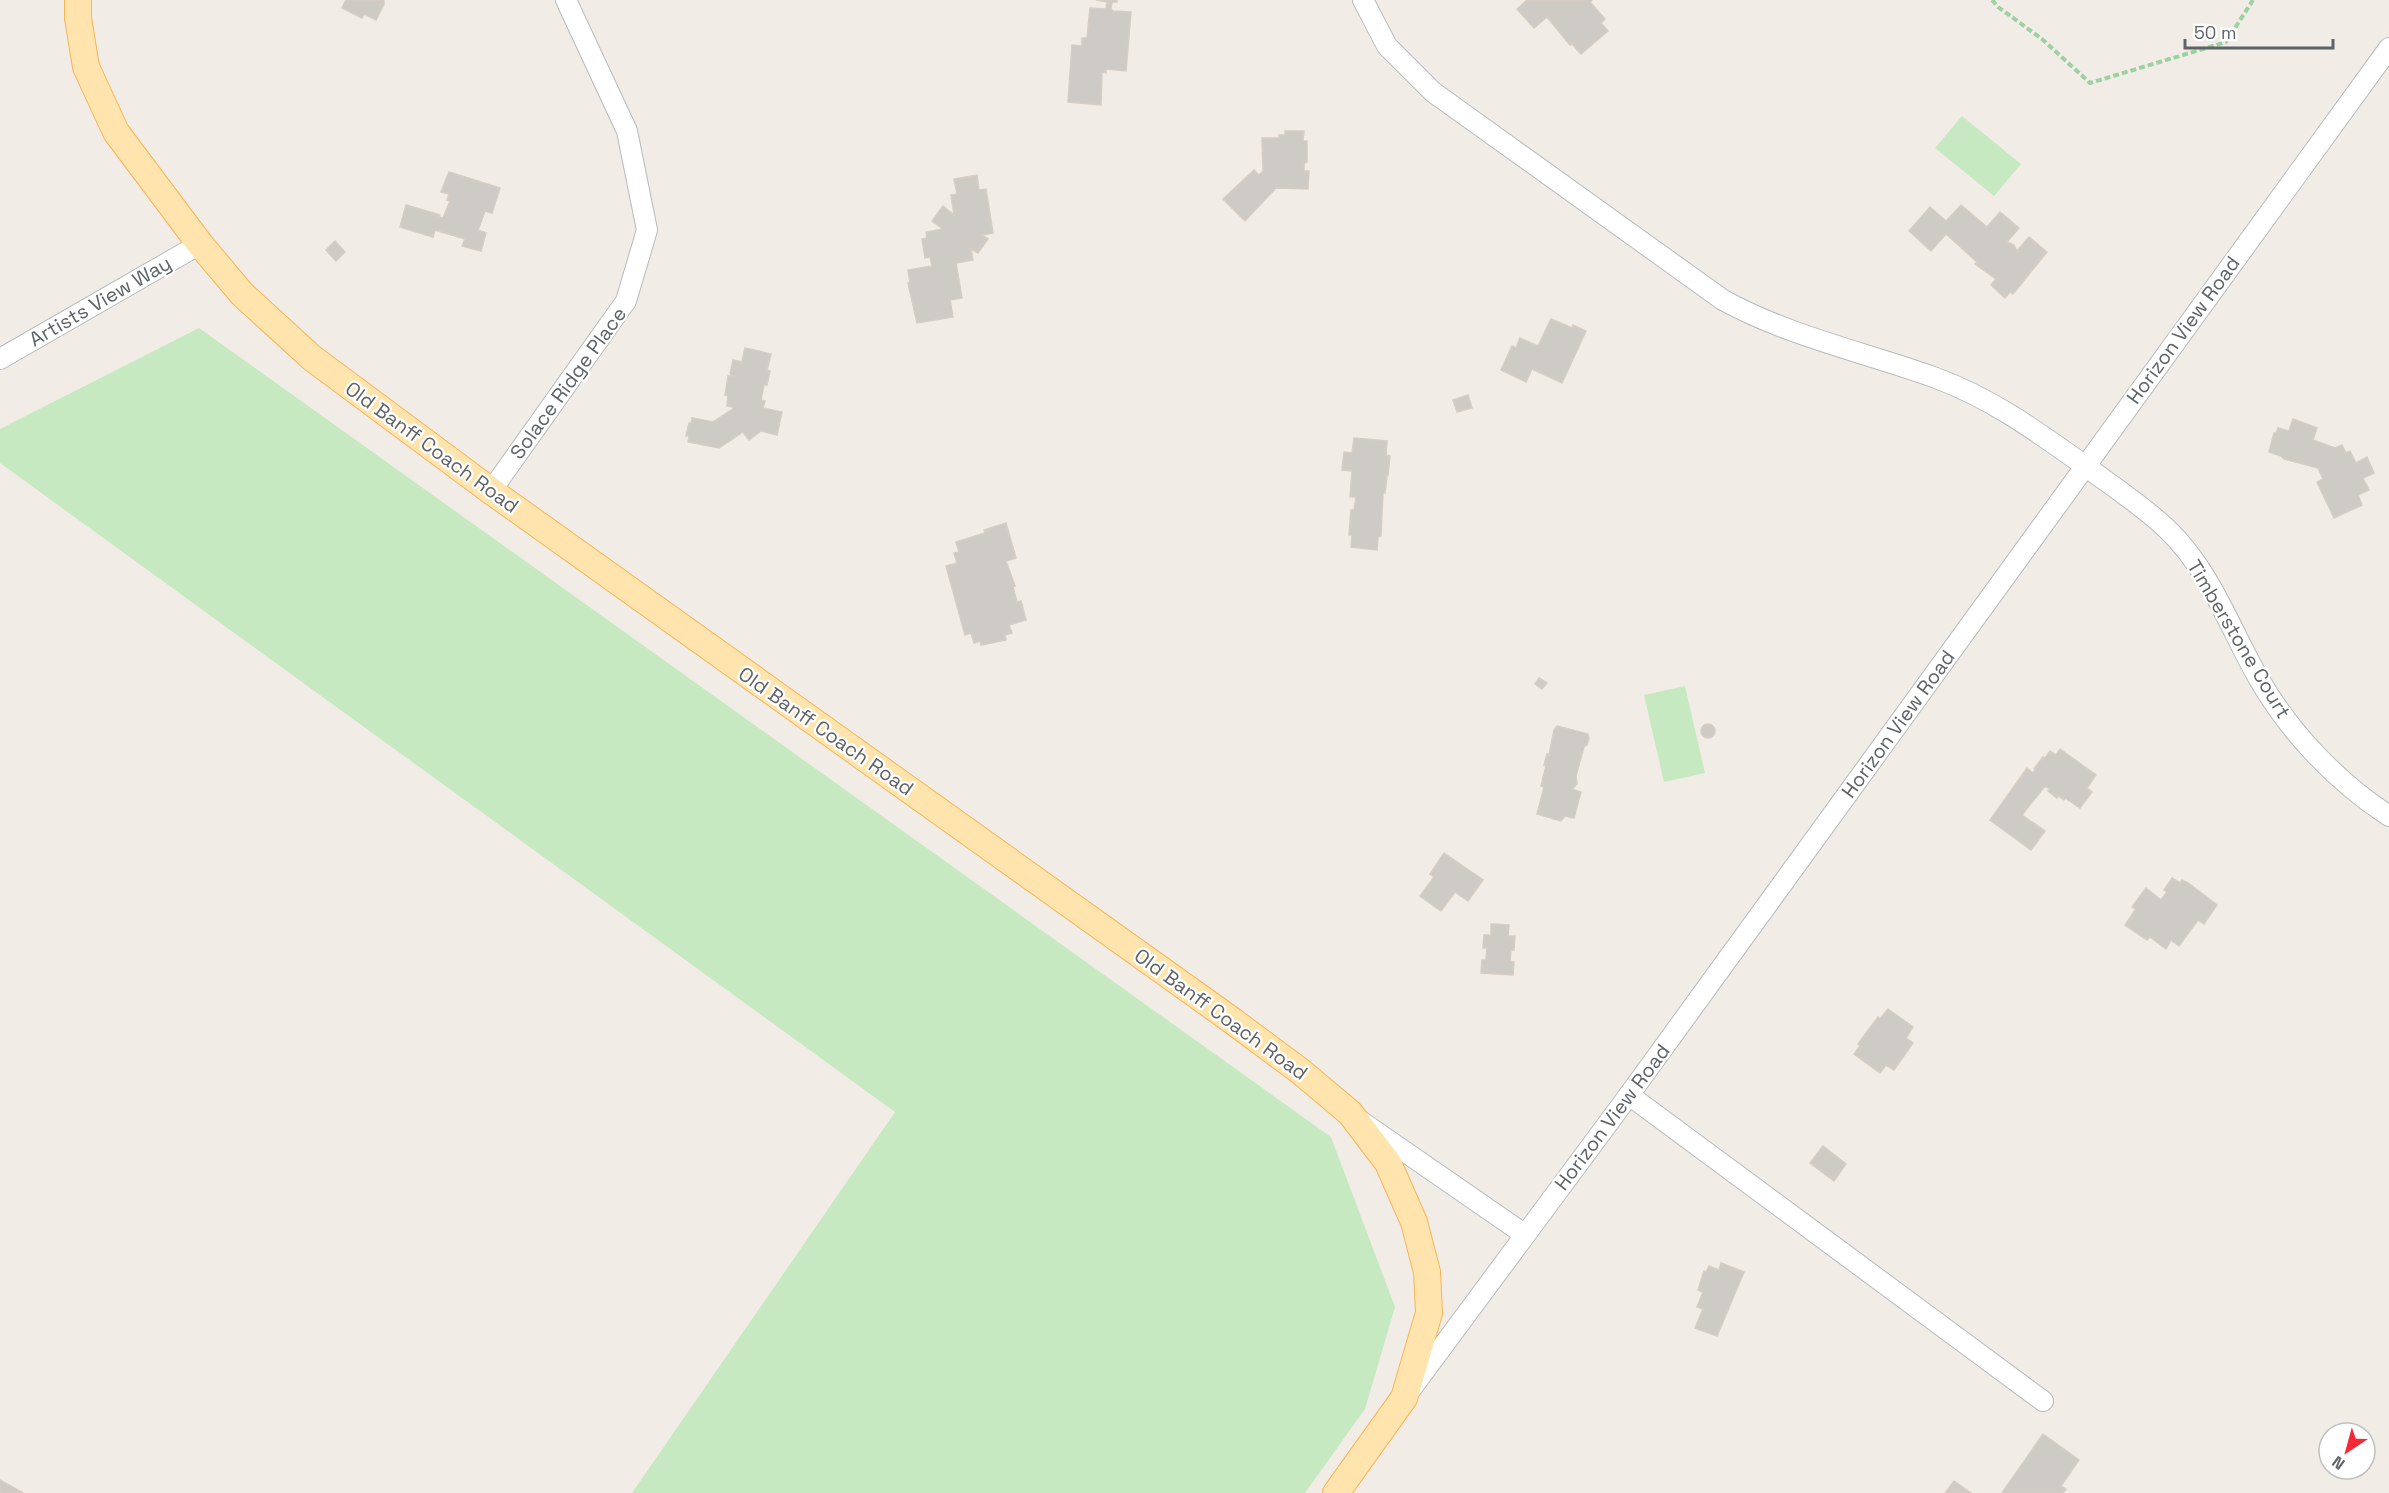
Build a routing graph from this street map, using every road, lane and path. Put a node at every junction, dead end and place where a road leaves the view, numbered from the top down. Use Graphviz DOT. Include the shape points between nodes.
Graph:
graph roads {
  1 [pos="78,0"];
  2 [pos="566,0"];
  3 [pos="1363,0"];
  4 [pos="1992,0"];
  5 [pos="2253,0"];
  6 [pos="2389,48"];
  7 [pos="200,244"];
  8 [pos="0,359"];
  9 [pos="2084,466"];
  10 [pos="491,490"];
  11 [pos="2389,816"];
  12 [pos="1629,1095"];
  13 [pos="1350,1113"];
  14 [pos="1524,1233"];
  15 [pos="1404,1398"];
  16 [pos="2043,1401"];
  17 [pos="1336,1493"];
  1 -- 7 [label="main road, Old Banff Coach Road" via="86,67 116,132"];
  2 -- 10 [label="street, Solace Ridge Place" via="627,131 647,230 626,301"];
  3 -- 9 [label="street, Timberstone Court" via="1387,46 1433,92 1723,300 1782,328 1936,378 1987,400"];
  4 -- 5 [label="path" via="2043,39 2090,83 2226,42"];
  6 -- 9 [label="street, Horizon View Road"];
  7 -- 8 [label="street, Artists View Way"];
  7 -- 10 [label="main road, Old Banff Coach Road" via="242,294 312,358"];
  9 -- 11 [label="street, Timberstone Court" via="2168,530 2211,585 2274,705 2311,750"];
  9 -- 12 [label="street, Horizon View Road"];
  10 -- 13 [label="main road, Old Banff Coach Road" via="1220,1012"];
  12 -- 14 [label="street, Horizon View Road"];
  12 -- 16 [label="street"];
  13 -- 14 [label="street"];
  13 -- 15 [label="main road, Old Banff Coach Road" via="1388,1163 1414,1222 1427,1272 1430,1313"];
  14 -- 15 [label="street, Horizon View Road"];
  15 -- 17 [label="main road, Old Banff Coach Road"];
}
